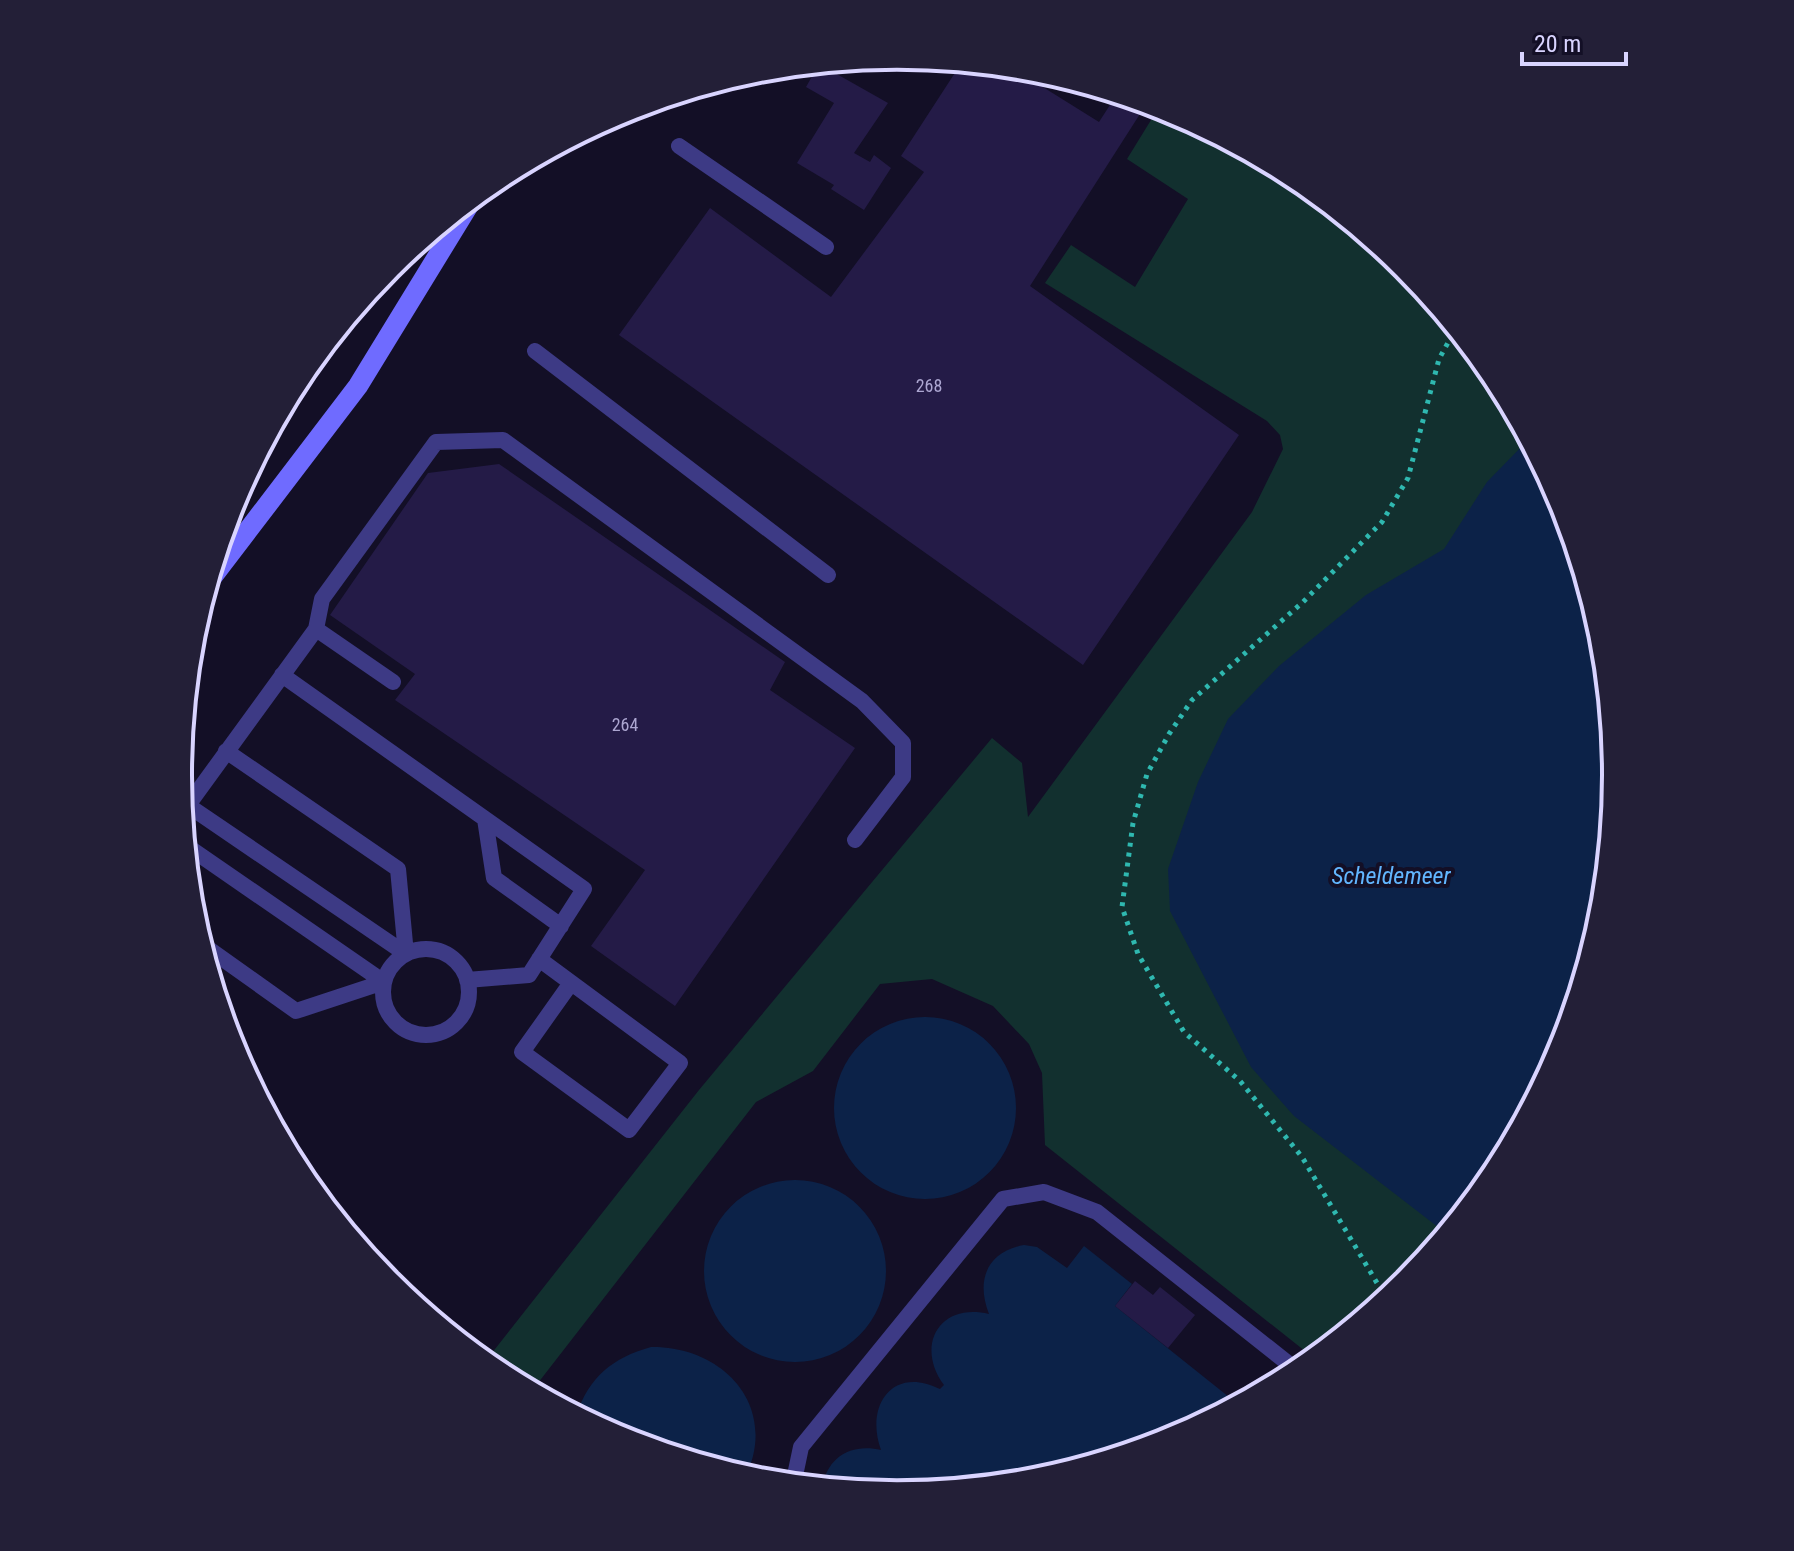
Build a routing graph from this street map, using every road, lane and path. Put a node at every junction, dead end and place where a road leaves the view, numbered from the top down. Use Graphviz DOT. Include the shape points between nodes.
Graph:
graph roads {
  1 [pos="679,146"];
  2 [pos="456,225"];
  3 [pos="826,247"];
  4 [pos="1450,338"];
  5 [pos="535,351"];
  6 [pos="226,559"];
  7 [pos="828,575"];
  8 [pos="316,629"];
  9 [pos="282,675"];
  10 [pos="393,682"];
  11 [pos="226,751"];
  12 [pos="192,792"];
  13 [pos="193,808"];
  14 [pos="485,819"];
  15 [pos="855,840"];
  16 [pos="196,852"];
  17 [pos="561,926"];
  18 [pos="215,953"];
  19 [pos="406,954"];
  20 [pos="539,959"];
  21 [pos="467,980"];
  22 [pos="384,982"];
  23 [pos="571,983"];
  24 [pos="1382,1287"];
  25 [pos="1288,1363"];
  26 [pos="795,1473"];
  1 -- 3 [label="lane"];
  2 -- 6 [label="main road" via="358,386"];
  4 -- 24 [label="path" via="1439,359 1408,478 1382,522 1303,602 1192,700 1169,734 1147,774 1133,823 1122,907 1138,954 1184,1032 1240,1081 1302,1157"];
  5 -- 7 [label="lane"];
  8 -- 9 [label="lane"];
  8 -- 10 [label="lane"];
  8 -- 15 [label="lane" via="322,599 436,442 503,440 862,701 903,743 903,777"];
  9 -- 11 [label="lane"];
  9 -- 14 [label="lane"];
  11 -- 12 [label="lane"];
  11 -- 19 [label="lane" via="398,869"];
  13 -- 19 [label="lane"];
  14 -- 17 [label="lane" via="494,878"];
  14 -- 17 [label="lane" via="584,889"];
  16 -- 22 [label="lane"];
  17 -- 20 [label="lane"];
  18 -- 22 [label="lane" via="296,1011"];
  19 -- 21 [label="lane" via="418,949 443,952"];
  19 -- 22 [label="lane"];
  20 -- 21 [label="lane" via="529,975"];
  20 -- 23 [label="lane"];
  21 -- 22 [label="lane" via="469,994 458,1020 447,1029 420,1034 406,1030 387,1010"];
  23 -- 23 [label="lane" via="680,1063 629,1130 522,1052"];
  25 -- 26 [label="lane" via="1097,1212 1044,1192 1003,1199 801,1447"];
}
